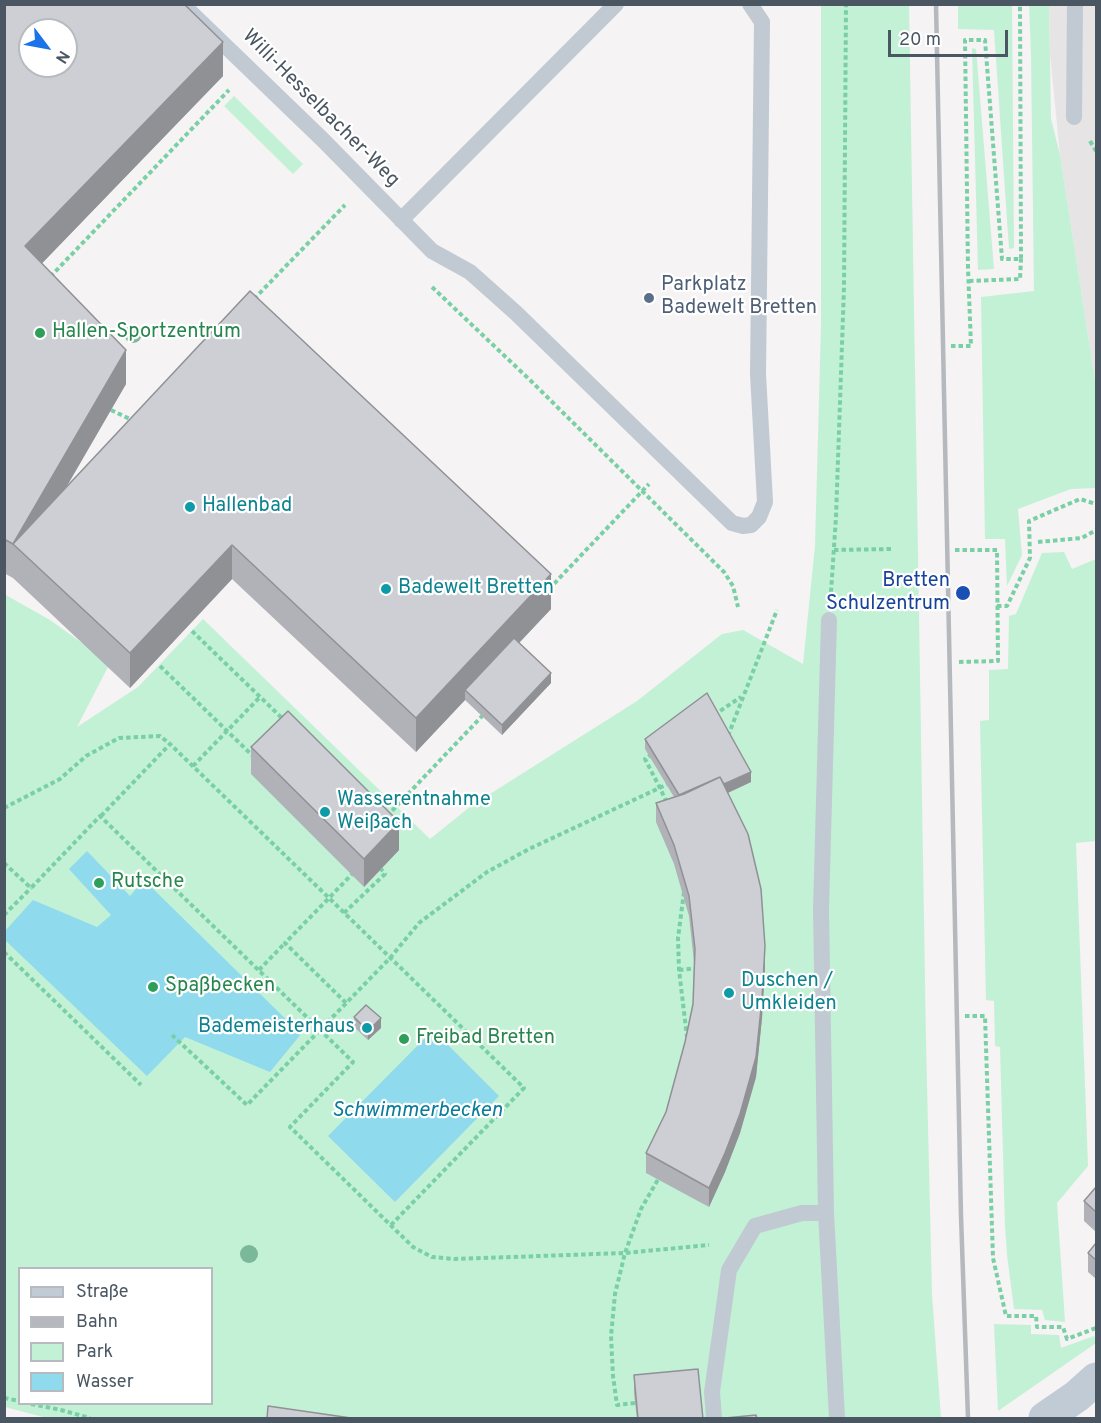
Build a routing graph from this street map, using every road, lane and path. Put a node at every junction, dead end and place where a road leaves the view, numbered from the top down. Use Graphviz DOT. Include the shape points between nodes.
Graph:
graph roads {
  1 [pos="182,4"];
  2 [pos="616,4"];
  3 [pos="750,4"];
  4 [pos="846,4"];
  5 [pos="1020,4"];
  6 [pos="1075,4"];
  7 [pos="216,103"];
  8 [pos="1074,117"];
  9 [pos="346,204"];
  10 [pos="401,220"];
  11 [pos="1021,259"];
  12 [pos="45,271"];
  13 [pos="969,281"];
  14 [pos="430,286"];
  15 [pos="247,306"];
  16 [pos="951,346"];
  17 [pos="111,410"];
  18 [pos="137,422"];
  19 [pos="642,490"];
  20 [pos="1096,504"];
  21 [pos="1096,530"];
  22 [pos="1038,542"];
  23 [pos="894,549"];
  24 [pos="834,550"];
  25 [pos="955,550"];
  26 [pos="548,590"];
  27 [pos="998,606"];
  28 [pos="738,607"];
  29 [pos="777,610"];
  30 [pos="829,620"];
  31 [pos="192,631"];
  32 [pos="958,662"];
  33 [pos="160,666"];
  34 [pos="260,697"];
  35 [pos="742,697"];
  36 [pos="493,705"];
  37 [pos="706,720"];
  38 [pos="285,721"];
  39 [pos="227,731"];
  40 [pos="727,738"];
  41 [pos="170,744"];
  42 [pos="653,754"];
  43 [pos="261,764"];
  44 [pos="193,766"];
  45 [pos="671,783"];
  46 [pos="660,788"];
  47 [pos="4,808"];
  48 [pos="669,810"];
  49 [pos="100,816"];
  50 [pos="390,824"];
  51 [pos="4,863"];
  52 [pos="356,870"];
  53 [pos="381,870"];
  54 [pos="684,887"];
  55 [pos="30,888"];
  56 [pos="329,898"];
  57 [pos="344,913"];
  58 [pos="4,915"];
  59 [pos="285,943"];
  60 [pos="4,952"];
  61 [pos="390,958"];
  62 [pos="701,968"];
  63 [pos="258,970"];
  64 [pos="679,970"];
  65 [pos="346,1003"];
  66 [pos="965,1016"];
  67 [pos="320,1030"];
  68 [pos="172,1035"];
  69 [pos="688,1043"];
  70 [pos="141,1085"];
  71 [pos="663,1170"];
  72 [pos="826,1213"];
  73 [pos="391,1225"];
  74 [pos="715,1244"];
  75 [pos="625,1253"];
  76 [pos="1096,1328"];
  77 [pos="1096,1379"];
  78 [pos="635,1403"];
  79 [pos="36,1405"];
  80 [pos="90,1419"];
  81 [pos="714,1419"];
  82 [pos="837,1419"];
  83 [pos="1045,1419"];
  1 -- 10 [label="lane, Willi-Hesselbacher-Weg"];
  2 -- 10 [label="lane"];
  3 -- 10 [label="lane, Willi-Hesselbacher-Weg" via="762,22 758,374 765,502 759,518 751,525 732,523 516,314 470,272 432,251"];
  4 -- 24 [label="path" via="844,287"];
  5 -- 11 [label="path"];
  6 -- 8 [label="lane"];
  7 -- 12 [label="path" via="51,276"];
  9 -- 15 [label="path"];
  11 -- 13 [label="path" via="1020,279"];
  11 -- 13 [label="path" via="1002,259 985,40 965,40"];
  13 -- 16 [label="path" via="971,346"];
  14 -- 19 [label="path"];
  17 -- 18 [label="path"];
  19 -- 26 [label="path"];
  19 -- 28 [label="path" via="724,572 733,586"];
  20 -- 27 [label="path" via="1080,499 1029,521 1030,558 1007,606"];
  21 -- 22 [label="path" via="1082,538"];
  23 -- 24 [label="path"];
  24 -- 30 [label="path"];
  25 -- 27 [label="path" via="997,549"];
  27 -- 32 [label="path" via="998,661"];
  29 -- 35 [label="path"];
  30 -- 72 [label="lane" via="821,909"];
  31 -- 34 [label="path"];
  33 -- 39 [label="path"];
  34 -- 38 [label="path"];
  34 -- 39 [label="path"];
  35 -- 37 [label="path"];
  35 -- 40 [label="path"];
  36 -- 50 [label="path" via="384,818"];
  39 -- 43 [label="path"];
  39 -- 44 [label="path"];
  41 -- 44 [label="path"];
  41 -- 47 [label="path" via="160,736 119,738 86,756 60,779"];
  41 -- 49 [label="path"];
  42 -- 46 [label="path" via="645,759"];
  44 -- 56 [label="path"];
  45 -- 46 [label="path"];
  46 -- 48 [label="path"];
  46 -- 61 [label="path" via="487,872 419,923"];
  49 -- 55 [label="path"];
  49 -- 63 [label="path"];
  51 -- 55 [label="path"];
  52 -- 56 [label="path"];
  53 -- 57 [label="path" via="385,874"];
  54 -- 64 [label="path"];
  55 -- 58 [label="path"];
  56 -- 57 [label="path"];
  56 -- 59 [label="path"];
  57 -- 61 [label="path"];
  59 -- 63 [label="path"];
  59 -- 65 [label="path"];
  60 -- 70 [label="path"];
  61 -- 65 [label="path"];
  61 -- 73 [label="path" via="524,1088"];
  62 -- 64 [label="path"];
  63 -- 67 [label="path"];
  64 -- 69 [label="path"];
  65 -- 67 [label="path"];
  66 -- 76 [label="path" via="985,1016 993,1258 1006,1316 1036,1316 1037,1327 1063,1327 1067,1339"];
  67 -- 68 [label="path" via="247,1105"];
  67 -- 73 [label="path" via="353,1062 290,1127"];
  71 -- 75 [label="path" via="641,1209"];
  72 -- 81 [label="lane" via="802,1212 755,1227 729,1270 712,1392"];
  72 -- 82 [label="lane"];
  73 -- 75 [label="path" via="413,1247 432,1257"];
  74 -- 75 [label="path"];
  75 -- 78 [label="path" via="615,1294 613,1376 617,1405"];
  77 -- 83 [label="main road"];
  79 -- 80 [label="path"];
}
